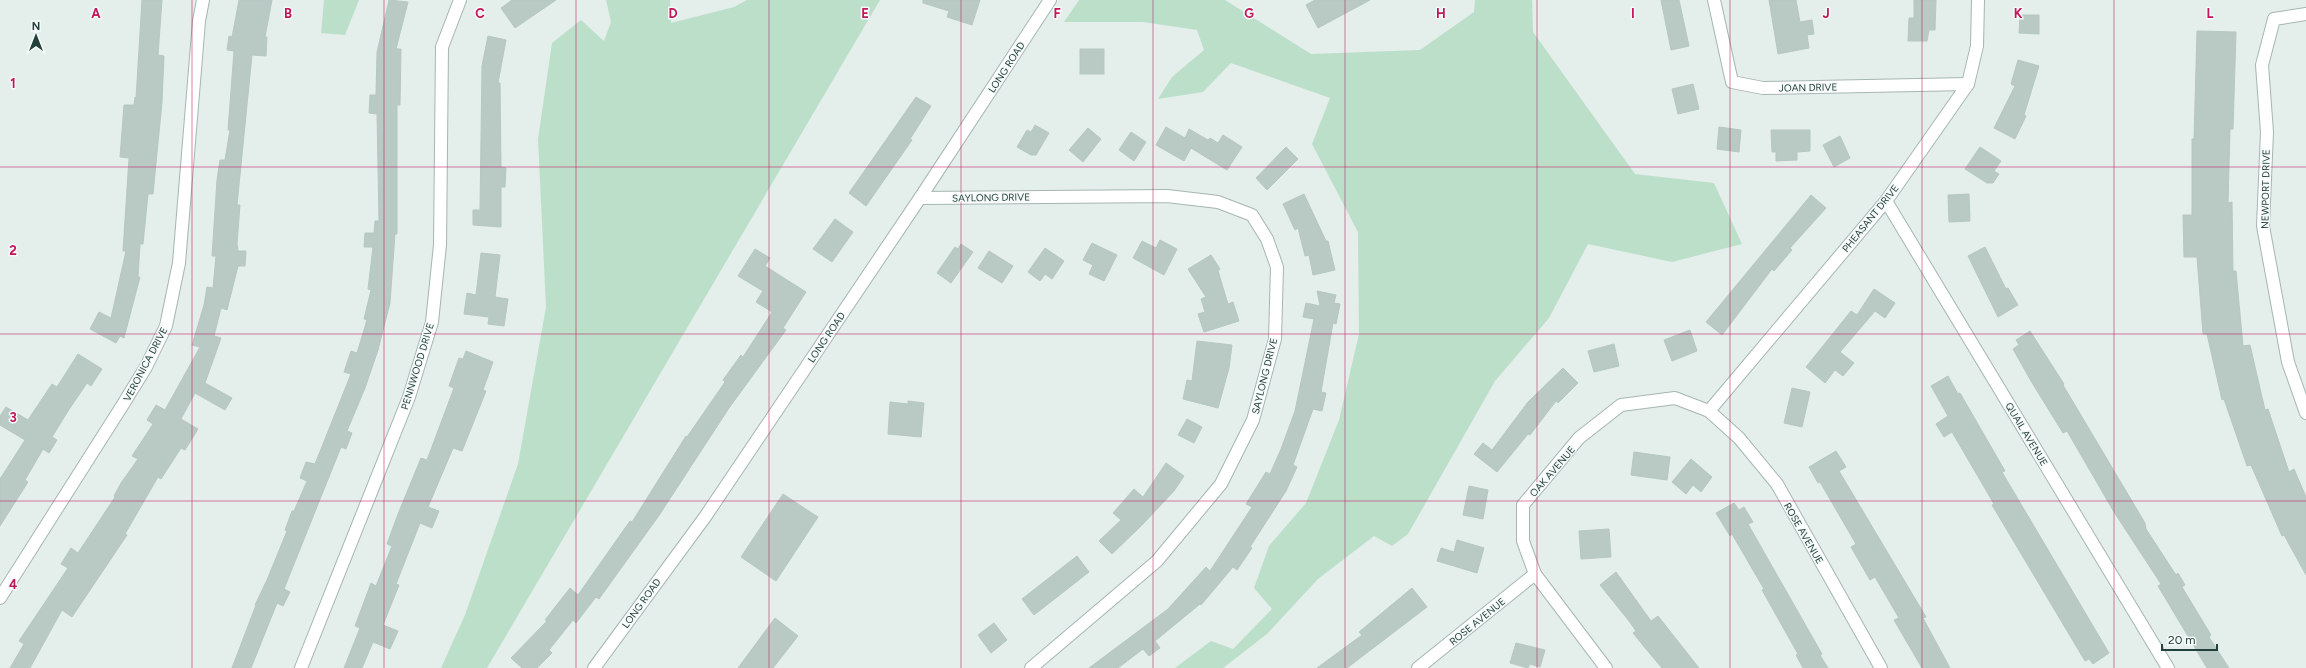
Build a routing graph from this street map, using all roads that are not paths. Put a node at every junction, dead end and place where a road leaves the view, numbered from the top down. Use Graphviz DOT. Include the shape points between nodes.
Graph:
graph roads {
  1 [pos="203,0"];
  2 [pos="460,0"];
  3 [pos="1050,0"];
  4 [pos="1714,0"];
  5 [pos="1978,0"];
  6 [pos="2306,14"];
  7 [pos="1968,84"];
  8 [pos="920,198"];
  9 [pos="1886,201"];
  10 [pos="1709,411"];
  11 [pos="2306,413"];
  12 [pos="1535,574"];
  13 [pos="0,598"];
  14 [pos="301,668"];
  15 [pos="594,668"];
  16 [pos="1031,668"];
  17 [pos="1418,668"];
  18 [pos="1606,668"];
  19 [pos="1881,668"];
  20 [pos="2168,668"];
  1 -- 13 [label="street, VERONICA DRIVE" via="199,21 180,263 166,326 146,367"];
  2 -- 14 [label="street, PENNWOOD DRIVE" via="442,47 440,245 432,322 409,397"];
  3 -- 8 [label="street, LONG ROAD"];
  4 -- 7 [label="street, JOAN DRIVE" via="1732,82 1764,88"];
  5 -- 7 [label="street, PHEASANT DRIVE" via="1977,46"];
  6 -- 11 [label="street, NEWPORT DRIVE" via="2274,18 2262,65 2267,132 2263,226 2288,362"];
  7 -- 9 [label="street, PHEASANT DRIVE"];
  8 -- 15 [label="street, LONG ROAD" via="705,517"];
  8 -- 16 [label="street, SAYLONG DRIVE" via="1160,196 1218,202 1252,215 1267,239 1277,267 1275,339 1253,420 1221,484 1157,561"];
  9 -- 10 [label="street, PHEASANT DRIVE"];
  9 -- 20 [label="street, QUAIL AVENUE"];
  10 -- 12 [label="street, OAK AVENUE" via="1675,398 1621,406 1579,438 1523,505 1523,540"];
  10 -- 19 [label="street, ROSE AVENUE" via="1739,438 1777,484"];
  12 -- 17 [label="street, ROSE AVENUE"];
  12 -- 18 [label="street, OAK AVENUE"];
}
